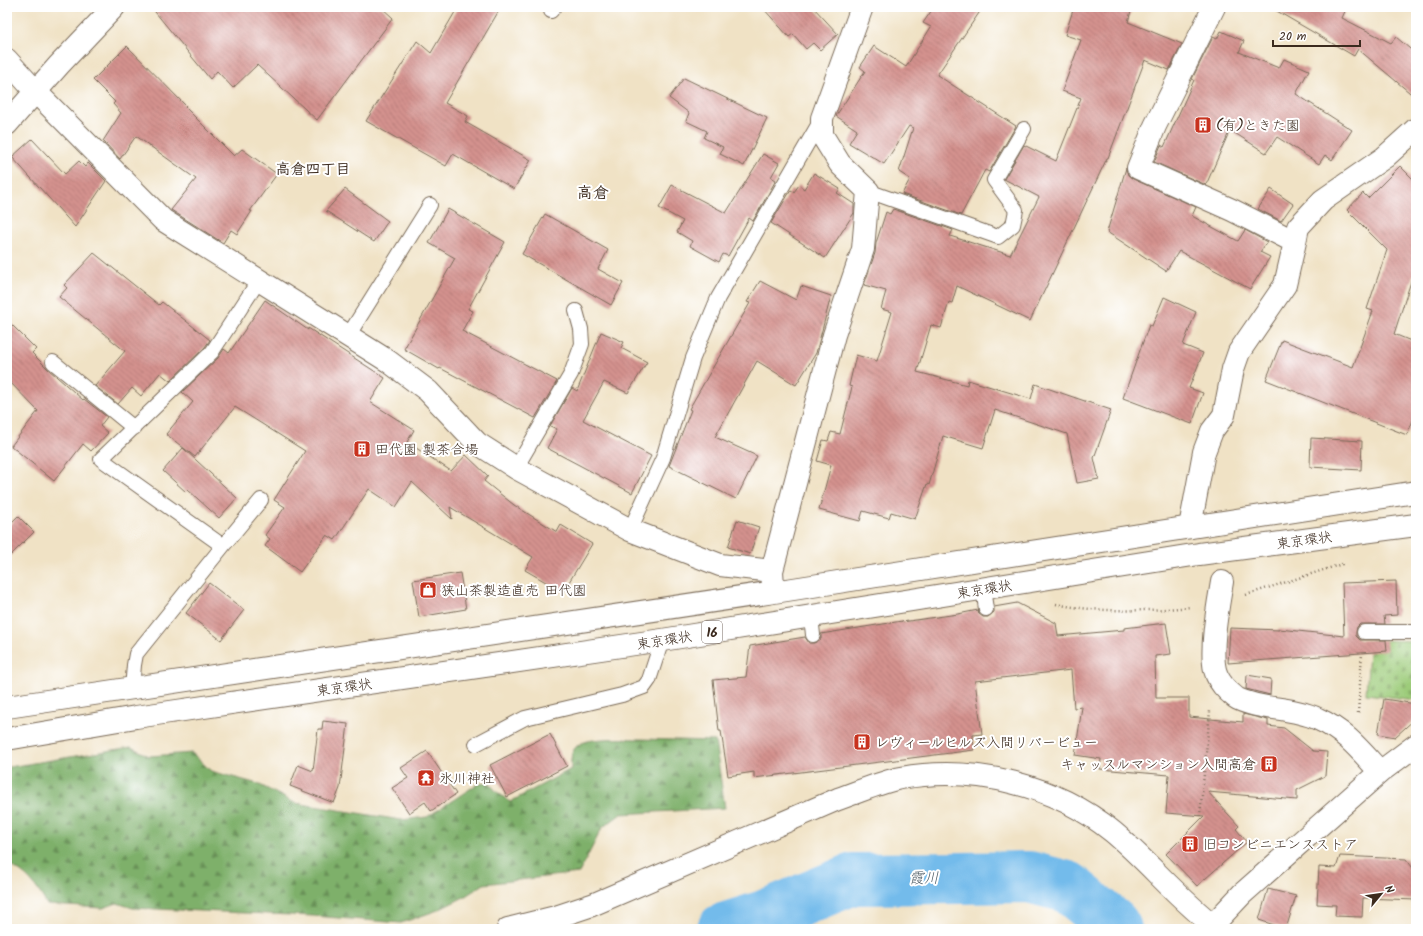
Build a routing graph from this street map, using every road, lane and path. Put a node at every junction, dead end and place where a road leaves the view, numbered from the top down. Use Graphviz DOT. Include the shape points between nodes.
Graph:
graph roads {
  1 [pos="114,7"];
  2 [pos="1214,7"];
  3 [pos="855,12"];
  4 [pos="7,60"];
  5 [pos="36,92"];
  6 [pos="822,118"];
  7 [pos="7,124"];
  8 [pos="1024,129"];
  9 [pos="1416,129"];
  10 [pos="868,191"];
  11 [pos="430,205"];
  12 [pos="1295,242"];
  13 [pos="259,280"];
  14 [pos="576,312"];
  15 [pos="348,336"];
  16 [pos="53,362"];
  17 [pos="134,428"];
  18 [pos="516,468"];
  19 [pos="1416,492"];
  20 [pos="261,500"];
  21 [pos="1416,524"];
  22 [pos="1190,527"];
  23 [pos="630,530"];
  24 [pos="223,546"];
  25 [pos="1346,558"];
  26 [pos="773,581"];
  27 [pos="1222,582"];
  28 [pos="1055,604"];
  29 [pos="1218,604"];
  30 [pos="1364,632"];
  31 [pos="1416,632"];
  32 [pos="662,640"];
  33 [pos="1224,686"];
  34 [pos="132,689"];
  35 [pos="7,706"];
  36 [pos="7,740"];
  37 [pos="476,744"];
  38 [pos="1356,745"];
  39 [pos="1416,745"];
  40 [pos="1380,772"];
  41 [pos="1200,816"];
  42 [pos="1213,928"];
  43 [pos="508,929"];
  1 -- 5 [label="main road"];
  2 -- 12 [label="main road" via="1155,126 1138,168 1232,210"];
  3 -- 6 [label="main road"];
  4 -- 5 [label="main road"];
  5 -- 7 [label="main road"];
  5 -- 13 [label="main road" via="163,220"];
  6 -- 10 [label="main road" via="822,135 840,164"];
  6 -- 23 [label="lane" via="718,298 693,358 663,458"];
  8 -- 10 [label="lane" via="994,180 1016,210 1013,225 998,237"];
  9 -- 12 [label="main road" via="1385,157 1322,200 1298,227"];
  10 -- 26 [label="main road" via="863,249 834,335"];
  11 -- 15 [label="lane"];
  12 -- 22 [label="main road" via="1285,285 1237,358 1224,415 1212,431 1204,452"];
  13 -- 15 [label="main road"];
  13 -- 17 [label="lane" via="212,352"];
  14 -- 18 [label="lane" via="582,344 572,374"];
  15 -- 18 [label="main road" via="388,361 428,391 477,443"];
  16 -- 17 [label="lane"];
  17 -- 24 [label="lane" via="101,459"];
  18 -- 23 [label="main road"];
  19 -- 22 [label="main road, 東京環状 / 16"];
  20 -- 24 [label="lane"];
  21 -- 32 [label="main road, 東京環状 / 16" via="1199,554 984,599 812,626"];
  22 -- 26 [label="main road, 東京環状 / 16"];
  23 -- 26 [label="main road" via="720,565"];
  24 -- 34 [label="lane" via="136,654"];
  25 -- 29 [label="path" via="1342,564"];
  26 -- 34 [label="main road, 東京環状 / 16"];
  27 -- 29 [label="main road"];
  28 -- 29 [label="path" via="1076,608 1157,610"];
  29 -- 33 [label="main road" via="1213,654 1216,672"];
  30 -- 31 [label="lane"];
  30 -- 38 [label="path"];
  32 -- 36 [label="main road, 東京環状 / 16" via="144,716"];
  32 -- 37 [label="lane" via="649,680 644,687 622,695 525,718"];
  33 -- 38 [label="main road" via="1236,699 1318,719 1345,734"];
  33 -- 41 [label="path" via="1212,693"];
  34 -- 35 [label="main road, 東京環状 / 16"];
  38 -- 40 [label="main road"];
  39 -- 40 [label="main road"];
  40 -- 42 [label="main road" via="1242,894"];
  42 -- 43 [label="main road" via="1113,832 1092,817 1050,794 987,777 962,774 901,778 869,787 592,905"];
}
